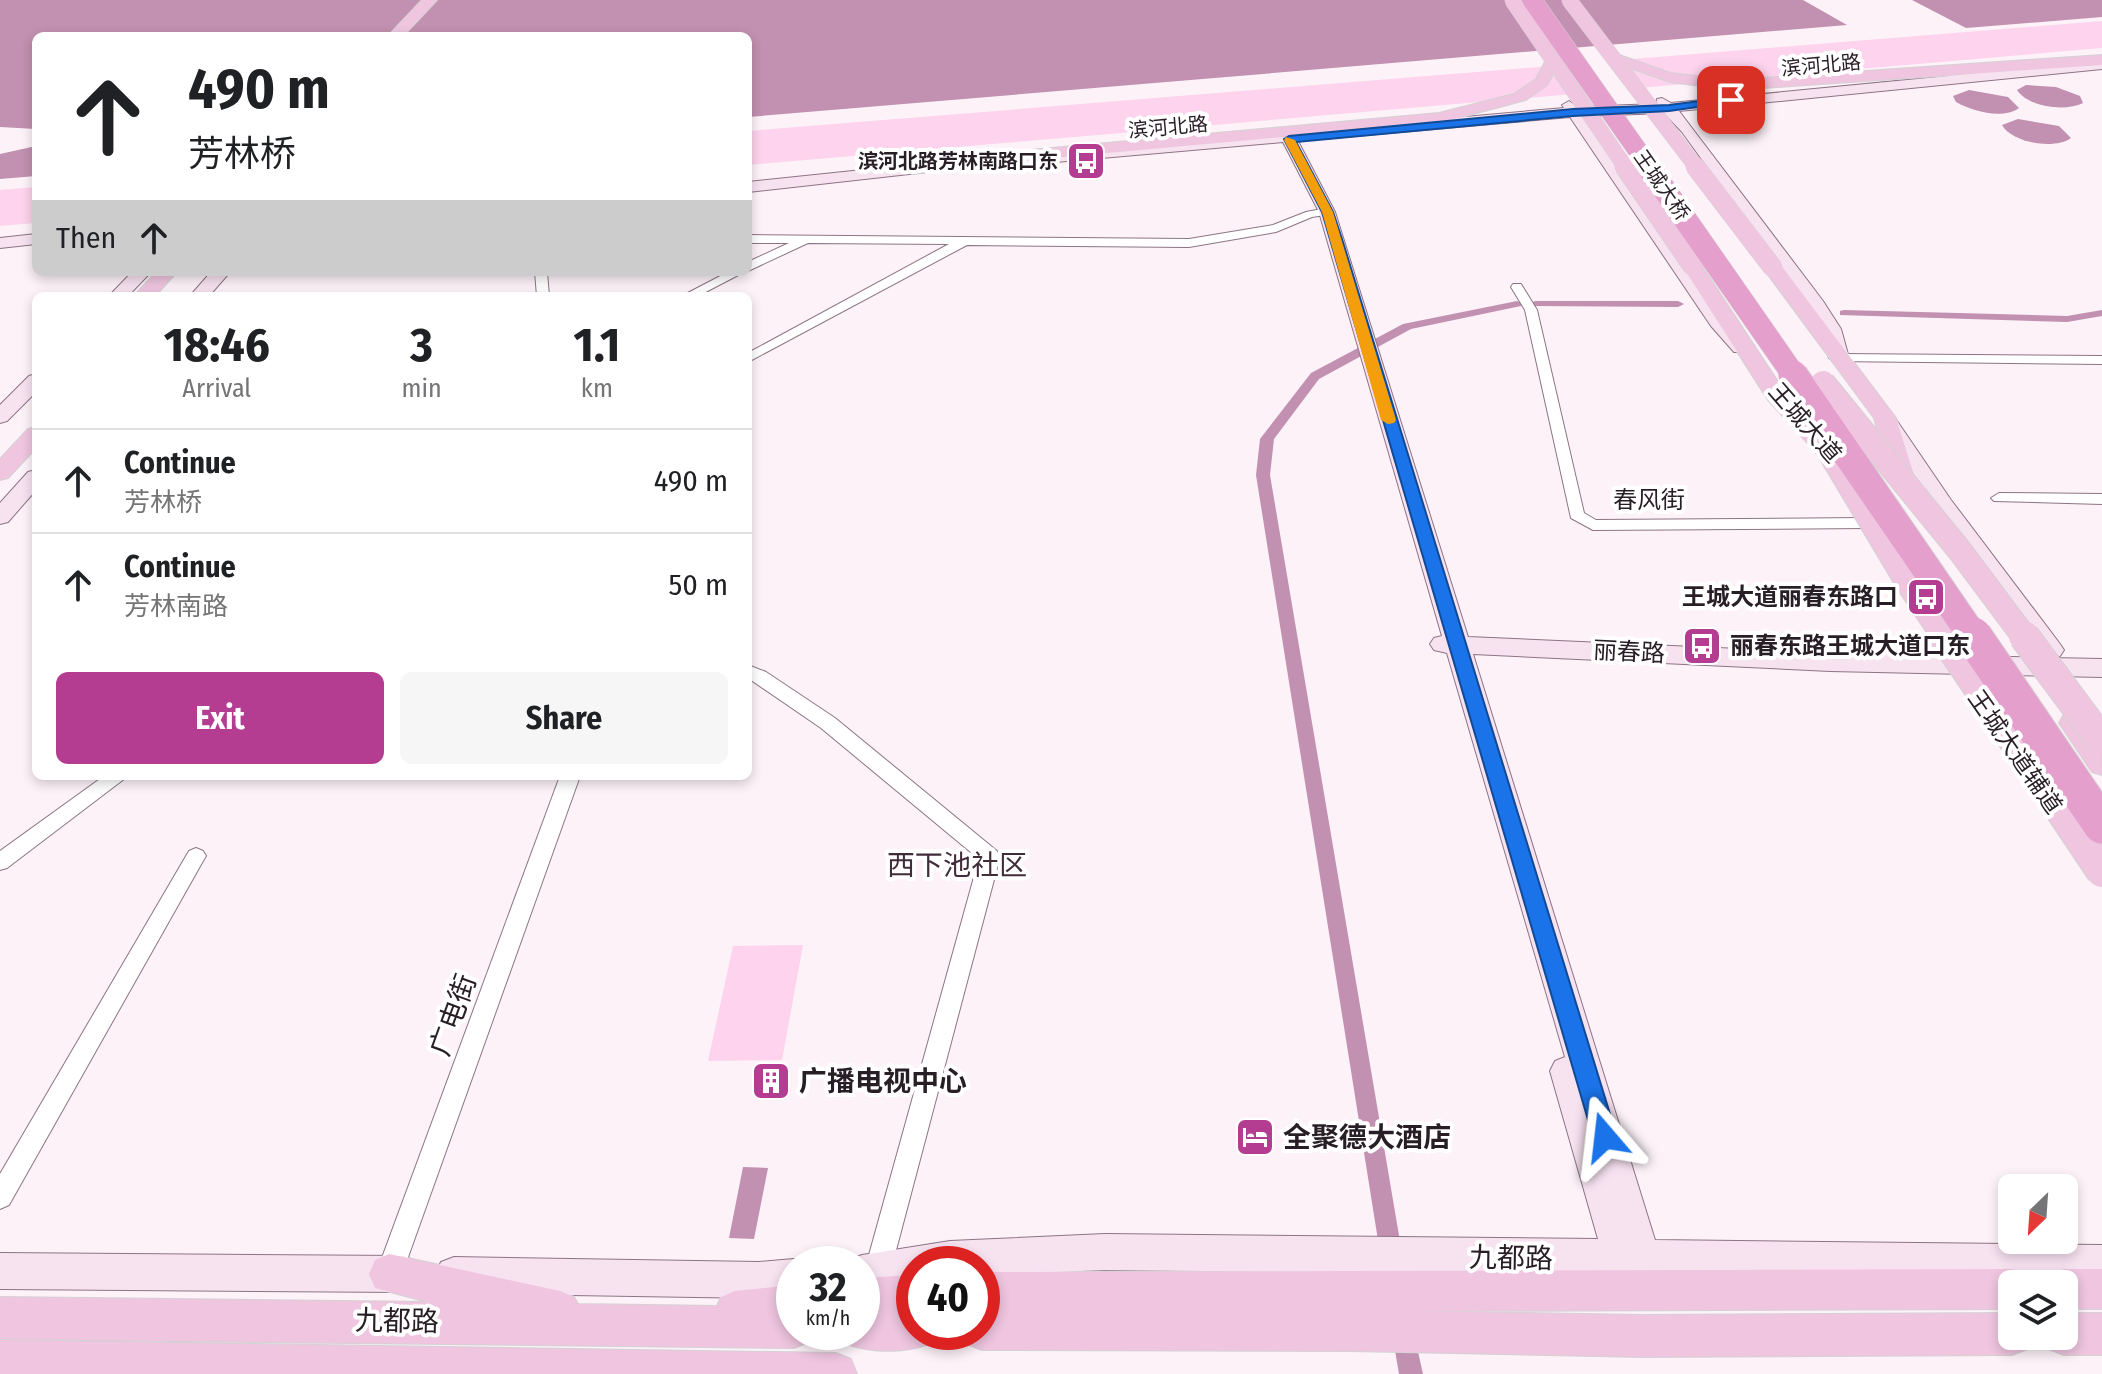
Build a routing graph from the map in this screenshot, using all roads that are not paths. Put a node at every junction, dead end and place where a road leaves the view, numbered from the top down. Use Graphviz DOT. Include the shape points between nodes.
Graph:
graph roads {
  1 [pos="430,0"];
  2 [pos="446,0"];
  3 [pos="1512,0"];
  4 [pos="1532,0"];
  5 [pos="1551,0"];
  6 [pos="1569,0"];
  7 [pos="399,32"];
  8 [pos="416,32"];
  9 [pos="1611,56"];
  10 [pos="1552,61"];
  11 [pos="2102,62"];
  12 [pos="1665,105"];
  13 [pos="1571,109"];
  14 [pos="1584,128"];
  15 [pos="1687,129"];
  16 [pos="1285,140"];
  17 [pos="912,169"];
  18 [pos="752,187"];
  19 [pos="1323,212"];
  20 [pos="810,238"];
  21 [pos="32,239"];
  22 [pos="752,239"];
  23 [pos="965,241"];
  24 [pos="0,243"];
  25 [pos="752,265"];
  26 [pos="138,276"];
  27 [pos="163,276"];
  28 [pos="184,276"];
  29 [pos="217,276"];
  30 [pos="730,276"];
  31 [pos="1755,283"];
  32 [pos="1517,287"];
  33 [pos="122,292"];
  34 [pos="148,292"];
  35 [pos="169,292"];
  36 [pos="203,292"];
  37 [pos="696,292"];
  38 [pos="752,356"];
  39 [pos="1839,358"];
  40 [pos="2102,360"];
  41 [pos="1757,365"];
  42 [pos="1823,383"];
  43 [pos="32,384"];
  44 [pos="1866,394"];
  45 [pos="1776,395"];
  46 [pos="32,414"];
  47 [pos="0,417"];
  48 [pos="1885,418"];
  49 [pos="1800,422"];
  50 [pos="32,438"];
  51 [pos="0,448"];
  52 [pos="0,473"];
  53 [pos="32,481"];
  54 [pos="1999,498"];
  55 [pos="2102,499"];
  56 [pos="1942,504"];
  57 [pos="0,517"];
  58 [pos="1865,523"];
  59 [pos="1947,543"];
  60 [pos="1908,559"];
  61 [pos="1452,649"];
  62 [pos="2102,668"];
  63 [pos="1971,671"];
  64 [pos="752,673"];
  65 [pos="2053,673"];
  66 [pos="2102,678"];
  67 [pos="2098,712"];
  68 [pos="1990,713"];
  69 [pos="2102,740"];
  70 [pos="2102,764"];
  71 [pos="2055,774"];
  72 [pos="2102,776"];
  73 [pos="113,780"];
  74 [pos="569,780"];
  75 [pos="2102,786"];
  76 [pos="2102,825"];
  77 [pos="2102,842"];
  78 [pos="196,856"];
  79 [pos="0,862"];
  80 [pos="2102,872"];
  81 [pos="2102,878"];
  82 [pos="0,1197"];
  83 [pos="880,1248"];
  84 [pos="1000,1257"];
  85 [pos="1633,1260"];
  86 [pos="0,1271"];
  87 [pos="389,1274"];
  88 [pos="776,1279"];
  89 [pos="2091,1283"];
  90 [pos="1998,1289"];
  91 [pos="1002,1292"];
  92 [pos="776,1307"];
  93 [pos="0,1318"];
  94 [pos="616,1324"];
  95 [pos="776,1327"];
  96 [pos="1000,1329"];
  97 [pos="1998,1334"];
  98 [pos="2078,1334"];
  99 [pos="2102,1334"];
  100 [pos="0,1361"];
  101 [pos="475,1373"];
  102 [pos="836,1374"];
  1 -- 7 [label="main road"];
  2 -- 8 [label="main road"];
  3 -- 10 [label="main road, 王城大道, bridge"];
  4 -- 31 [label="highway, 王城大桥, bridge"];
  5 -- 31 [label="highway, 王城大桥"];
  6 -- 9 [label="main road, bridge"];
  9 -- 11 [label="main road" via="1646,73 1733,85"];
  9 -- 31 [label="main road, bridge"];
  10 -- 17 [label="main road" via="1542,82 1520,97 1439,118"];
  10 -- 41 [label="main road, 王城大道, bridge"];
  11 -- 12 [label="main road, 滨河北路"];
  12 -- 13 [label="main road, 滨河北路"];
  12 -- 15 [label="main road"];
  13 -- 14 [label="main road"];
  13 -- 16 [label="main road, 滨河北路"];
  14 -- 15 [label="main road"];
  14 -- 41 [label="main road" via="1718,322"];
  15 -- 39 [label="main road" via="1814,301 1831,329"];
  16 -- 17 [label="main road, 滨河北路"];
  16 -- 19 [label="main road"];
  17 -- 18 [label="main road, 滨河北路"];
  19 -- 23 [label="street" via="1276,228 1189,243"];
  19 -- 61 [label="main road"];
  20 -- 22 [label="street"];
  20 -- 23 [label="street"];
  20 -- 25 [label="street"];
  21 -- 24 [label="main road"];
  23 -- 38 [label="street"];
  26 -- 33 [label="main road"];
  27 -- 34 [label="main road"];
  28 -- 35 [label="main road"];
  29 -- 36 [label="main road"];
  30 -- 37 [label="street"];
  31 -- 39 [label="main road"];
  31 -- 42 [label="highway, 王城大道"];
  31 -- 76 [label="highway, 王城大道, bridge"];
  31 -- 80 [label="main road, bridge" via="1908,583"];
  32 -- 58 [label="street, 春风街" via="1531,310 1577,515 1593,525"];
  39 -- 40 [label="street"];
  39 -- 44 [label="main road"];
  41 -- 45 [label="main road, 王城大道"];
  42 -- 69 [label="main road, bridge" via="1960,551"];
  42 -- 75 [label="highway, 王城大道, bridge"];
  43 -- 47 [label="main road"];
  44 -- 45 [label="main road" via="1860,403 1835,407 1802,405"];
  44 -- 48 [label="main road"];
  45 -- 49 [label="main road, 王城大道"];
  46 -- 51 [label="main road"];
  48 -- 56 [label="main road"];
  48 -- 59 [label="main road" via="1902,475"];
  49 -- 58 [label="main road, 王城大道辅道"];
  49 -- 60 [label="main road, 王城大道" via="1851,475"];
  50 -- 52 [label="main road"];
  53 -- 57 [label="main road"];
  54 -- 55 [label="street"];
  56 -- 59 [label="main road"];
  56 -- 65 [label="main road"];
  58 -- 60 [label="main road"];
  58 -- 63 [label="main road, 王城大道辅道"];
  59 -- 65 [label="main road"];
  60 -- 63 [label="main road, 王城大道"];
  61 -- 63 [label="main road, 丽春路"];
  61 -- 85 [label="main road"];
  62 -- 65 [label="main road, 丽春路"];
  63 -- 65 [label="main road, 丽春路"];
  63 -- 68 [label="main road, 王城大道辅道"];
  63 -- 71 [label="main road, 王城大道"];
  64 -- 83 [label="street" via="828,723 990,857"];
  65 -- 66 [label="main road, 丽春路"];
  65 -- 67 [label="main road"];
  65 -- 70 [label="main road"];
  67 -- 69 [label="main road"];
  68 -- 71 [label="main road"];
  68 -- 81 [label="main road, 王城大道辅道"];
  71 -- 72 [label="main road"];
  71 -- 77 [label="main road, 王城大道"];
  73 -- 79 [label="street"];
  74 -- 87 [label="street, 广电街"];
  78 -- 82 [label="street"];
  84 -- 85 [label="main road, 九都路" via="1105,1252"];
  85 -- 89 [label="main road, 九都路"];
  86 -- 87 [label="main road, 九都路"];
  87 -- 88 [label="main road, 九都路"];
  87 -- 94 [label="main road"];
  90 -- 91 [label="main road"];
  92 -- 94 [label="main road"];
  93 -- 94 [label="main road, 九都路"];
  94 -- 95 [label="main road, 九都路"];
  96 -- 97 [label="main road"];
  98 -- 99 [label="main road"];
  100 -- 101 [label="main road, 九都路"];
  101 -- 102 [label="main road, 九都路"];
}
